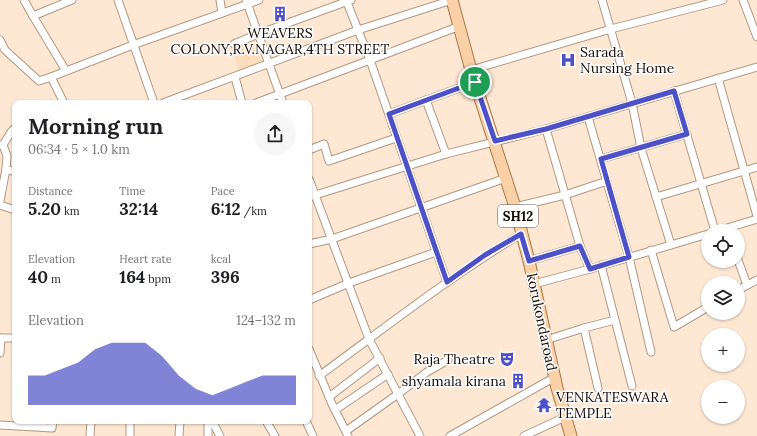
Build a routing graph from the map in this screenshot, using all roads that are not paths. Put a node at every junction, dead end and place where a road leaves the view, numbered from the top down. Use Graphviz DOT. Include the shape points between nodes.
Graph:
graph roads {
  1 [pos="24,0"];
  2 [pos="72,0"];
  3 [pos="118,0"];
  4 [pos="220,0"];
  5 [pos="259,0"];
  6 [pos="348,0"];
  7 [pos="452,0"];
  8 [pos="602,0"];
  9 [pos="723,0"];
  10 [pos="743,0"];
  11 [pos="247,2"];
  12 [pos="222,13"];
  13 [pos="33,16"];
  14 [pos="460,26"];
  15 [pos="611,29"];
  16 [pos="358,30"];
  17 [pos="258,34"];
  18 [pos="757,37"];
  19 [pos="0,40"];
  20 [pos="234,44"];
  21 [pos="133,45"];
  22 [pos="370,60"];
  23 [pos="269,65"];
  24 [pos="757,66"];
  25 [pos="471,70"];
  26 [pos="66,71"];
  27 [pos="51,77"];
  28 [pos="235,77"];
  29 [pos="718,78"];
  30 [pos="475,82"];
  31 [pos="674,91"];
  32 [pos="279,94"];
  33 [pos="62,100"];
  34 [pos="153,100"];
  35 [pos="171,100"];
  36 [pos="241,100"];
  37 [pos="264,100"];
  38 [pos="282,100"];
  39 [pos="426,100"];
  40 [pos="632,103"];
  41 [pos="389,114"];
  42 [pos="588,117"];
  43 [pos="546,129"];
  44 [pos="12,131"];
  45 [pos="687,134"];
  46 [pos="396,138"];
  47 [pos="495,141"];
  48 [pos="2,145"];
  49 [pos="641,148"];
  50 [pos="312,149"];
  51 [pos="446,154"];
  52 [pos="601,159"];
  53 [pos="406,167"];
  54 [pos="757,167"];
  55 [pos="6,169"];
  56 [pos="12,171"];
  57 [pos="744,171"];
  58 [pos="506,178"];
  59 [pos="607,181"];
  60 [pos="702,185"];
  61 [pos="565,194"];
  62 [pos="312,196"];
  63 [pos="656,197"];
  64 [pos="0,201"];
  65 [pos="0,205"];
  66 [pos="515,207"];
  67 [pos="421,208"];
  68 [pos="12,209"];
  69 [pos="757,216"];
  70 [pos="757,219"];
  71 [pos="714,224"];
  72 [pos="743,224"];
  73 [pos="521,234"];
  74 [pos="701,236"];
  75 [pos="332,239"];
  76 [pos="312,243"];
  77 [pos="671,245"];
  78 [pos="580,246"];
  79 [pos="651,250"];
  80 [pos="436,252"];
  81 [pos="629,257"];
  82 [pos="529,261"];
  83 [pos="601,265"];
  84 [pos="741,268"];
  85 [pos="590,269"];
  86 [pos="757,280"];
  87 [pos="447,282"];
  88 [pos="349,283"];
  89 [pos="534,284"];
  90 [pos="747,285"];
  91 [pos="312,299"];
  92 [pos="701,311"];
  93 [pos="615,320"];
  94 [pos="584,328"];
  95 [pos="0,338"];
  96 [pos="12,338"];
  97 [pos="369,339"];
  98 [pos="546,340"];
  99 [pos="651,352"];
  100 [pos="0,353"];
  101 [pos="312,358"];
  102 [pos="380,358"];
  103 [pos="448,360"];
  104 [pos="388,374"];
  105 [pos="319,376"];
  106 [pos="554,377"];
  107 [pos="632,386"];
  108 [pos="598,388"];
  109 [pos="398,394"];
  110 [pos="329,397"];
  111 [pos="335,410"];
  112 [pos="565,417"];
  113 [pos="26,424"];
  114 [pos="53,424"];
  115 [pos="91,424"];
  116 [pos="130,424"];
  117 [pos="180,424"];
  118 [pos="208,424"];
  119 [pos="214,424"];
  120 [pos="268,424"];
  121 [pos="307,424"];
  122 [pos="0,425"];
  123 [pos="43,427"];
  124 [pos="347,434"];
  125 [pos="42,436"];
  126 [pos="90,436"];
  127 [pos="130,436"];
  128 [pos="179,436"];
  129 [pos="208,436"];
  130 [pos="220,436"];
  131 [pos="275,436"];
  132 [pos="313,436"];
  133 [pos="420,436"];
  134 [pos="450,436"];
  135 [pos="524,436"];
  136 [pos="571,436"];
  1 -- 13 [label="street"];
  2 -- 13 [label="street"];
  3 -- 21 [label="street"];
  4 -- 12 [label="street"];
  5 -- 11 [label="street"];
  6 -- 16 [label="street"];
  6 -- 17 [label="street"];
  7 -- 14 [label="main road, korukondaroad / SH12"];
  7 -- 16 [label="street"];
  8 -- 15 [label="street"];
  9 -- 15 [label="street"];
  10 -- 18 [label="street"];
  11 -- 12 [label="street"];
  11 -- 17 [label="street"];
  12 -- 21 [label="street"];
  13 -- 26 [label="street"];
  14 -- 22 [label="street"];
  14 -- 25 [label="main road, korukondaroad / SH12"];
  15 -- 25 [label="street"];
  15 -- 40 [label="street"];
  16 -- 22 [label="street"];
  16 -- 23 [label="street"];
  17 -- 20 [label="street"];
  17 -- 23 [label="street"];
  19 -- 27 [label="street" via="5,50 39,81"];
  21 -- 26 [label="street"];
  21 -- 34 [label="street"];
  22 -- 32 [label="street"];
  22 -- 41 [label="street"];
  23 -- 28 [label="street"];
  23 -- 32 [label="street"];
  24 -- 29 [label="street"];
  25 -- 30 [label="main road, korukondaroad / SH12"];
  26 -- 27 [label="street"];
  27 -- 33 [label="street"];
  28 -- 35 [label="street"];
  28 -- 36 [label="street"];
  29 -- 31 [label="street"];
  29 -- 57 [label="street"];
  30 -- 39 [label="street"];
  30 -- 47 [label="main road, korukondaroad / SH12"];
  31 -- 40 [label="street"];
  31 -- 45 [label="street"];
  32 -- 37 [label="street"];
  32 -- 38 [label="street"];
  39 -- 41 [label="street"];
  39 -- 51 [label="street"];
  40 -- 42 [label="street"];
  40 -- 49 [label="street"];
  41 -- 46 [label="street"];
  42 -- 43 [label="street"];
  42 -- 52 [label="street"];
  43 -- 47 [label="street"];
  43 -- 61 [label="street"];
  44 -- 48 [label="street"];
  45 -- 49 [label="street"];
  45 -- 60 [label="street"];
  46 -- 50 [label="street" via="329,161 324,144"];
  46 -- 53 [label="street"];
  47 -- 51 [label="street"];
  47 -- 58 [label="main road, korukondaroad / SH12"];
  48 -- 55 [label="street" via="7,156"];
  49 -- 52 [label="street"];
  49 -- 63 [label="street"];
  51 -- 53 [label="street"];
  52 -- 59 [label="street"];
  53 -- 62 [label="street"];
  53 -- 67 [label="street"];
  54 -- 57 [label="street"];
  55 -- 56 [label="street"];
  55 -- 64 [label="street"];
  57 -- 60 [label="street"];
  57 -- 69 [label="street"];
  58 -- 66 [label="main road, korukondaroad / SH12"];
  58 -- 67 [label="street"];
  59 -- 61 [label="street"];
  59 -- 81 [label="street"];
  60 -- 63 [label="street"];
  60 -- 71 [label="street"];
  61 -- 66 [label="street"];
  61 -- 78 [label="street"];
  62 -- 75 [label="street"];
  63 -- 77 [label="street"];
  65 -- 68 [label="street"];
  66 -- 73 [label="main road, korukondaroad / SH12"];
  67 -- 75 [label="street"];
  67 -- 80 [label="street"];
  70 -- 72 [label="street"];
  73 -- 82 [label="main road, korukondaroad / SH12"];
  73 -- 87 [label="street"];
  74 -- 77 [label="street"];
  75 -- 76 [label="street"];
  75 -- 88 [label="street"];
  77 -- 79 [label="street"];
  78 -- 82 [label="street"];
  78 -- 85 [label="street"];
  79 -- 81 [label="street"];
  79 -- 92 [label="street" via="674,326"];
  80 -- 87 [label="street"];
  80 -- 88 [label="street"];
  81 -- 83 [label="street"];
  81 -- 99 [label="street"];
  82 -- 89 [label="main road, korukondaroad / SH12"];
  83 -- 85 [label="street"];
  83 -- 93 [label="street"];
  84 -- 90 [label="street"];
  85 -- 89 [label="street"];
  86 -- 90 [label="street"];
  87 -- 97 [label="street"];
  88 -- 91 [label="street"];
  88 -- 97 [label="street"];
  89 -- 98 [label="main road, korukondaroad / SH12"];
  93 -- 94 [label="street"];
  93 -- 107 [label="street"];
  94 -- 98 [label="street"];
  94 -- 108 [label="street"];
  95 -- 96 [label="street"];
  95 -- 100 [label="street"];
  97 -- 102 [label="street"];
  97 -- 105 [label="street"];
  98 -- 106 [label="main road, korukondaroad / SH12"];
  101 -- 105 [label="street"];
  102 -- 104 [label="street"];
  102 -- 110 [label="street"];
  103 -- 109 [label="street"];
  104 -- 109 [label="street"];
  104 -- 111 [label="street"];
  105 -- 110 [label="street"];
  106 -- 112 [label="main road, korukondaroad / SH12"];
  106 -- 134 [label="street"];
  109 -- 124 [label="street"];
  109 -- 133 [label="street"];
  110 -- 111 [label="street"];
  111 -- 124 [label="street"];
  112 -- 135 [label="street"];
  112 -- 136 [label="main road, korukondaroad / SH12"];
  113 -- 122 [label="street"];
  113 -- 123 [label="street"];
  114 -- 123 [label="street" via="52,428"];
  115 -- 126 [label="street"];
  116 -- 127 [label="street"];
  117 -- 128 [label="street"];
  118 -- 129 [label="street"];
  119 -- 130 [label="street"];
  120 -- 131 [label="street"];
  121 -- 132 [label="street"];
  123 -- 125 [label="street"];
}
